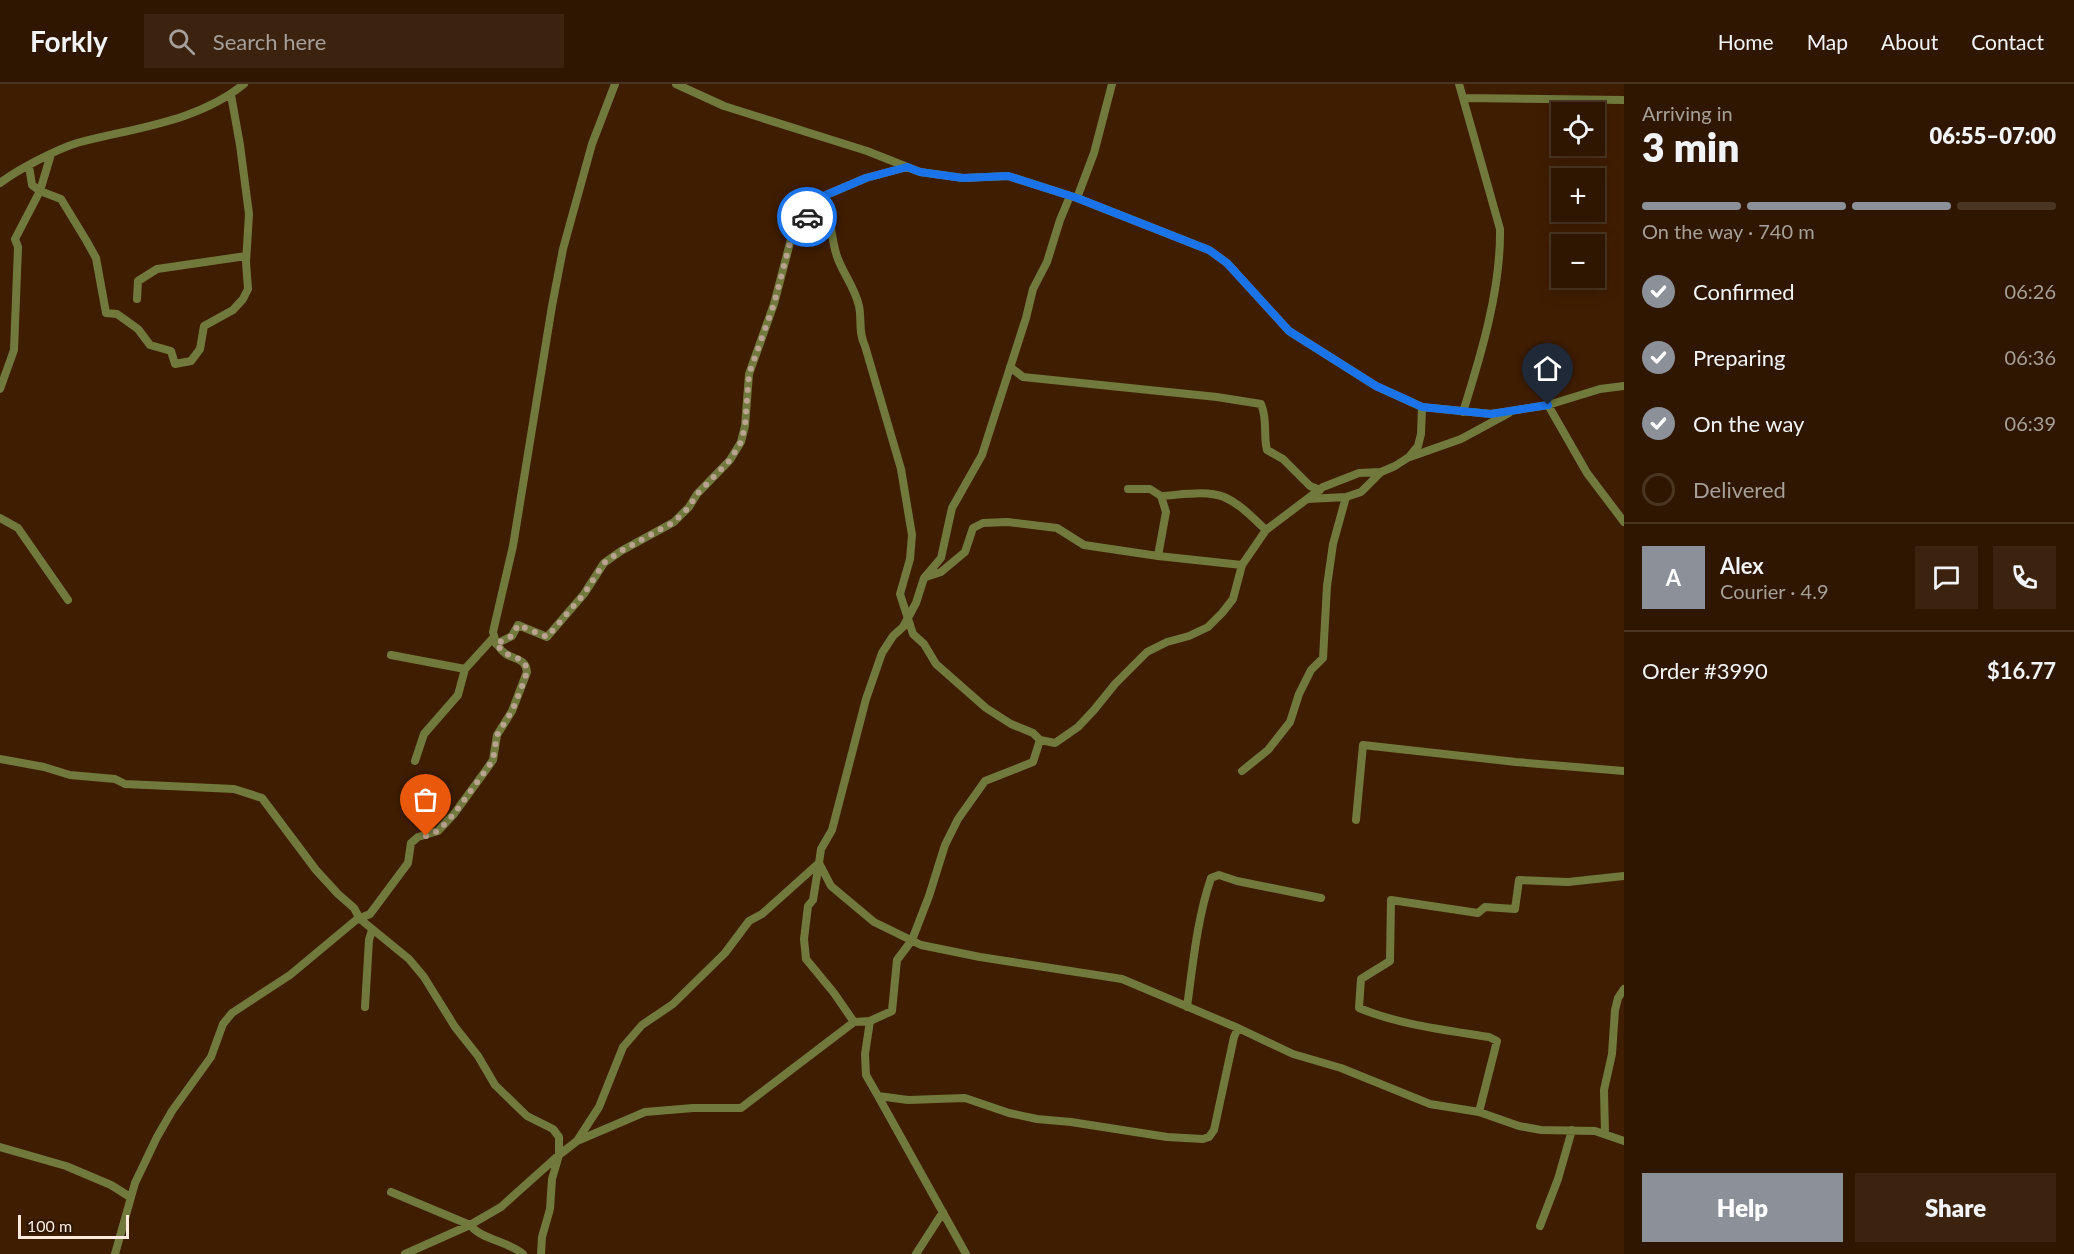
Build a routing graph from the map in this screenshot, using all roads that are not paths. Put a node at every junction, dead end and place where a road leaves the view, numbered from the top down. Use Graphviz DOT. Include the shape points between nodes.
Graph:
graph roads {
  1 [pos="244,84"];
  2 [pos="615,84"];
  3 [pos="676,84"];
  4 [pos="1112,84"];
  5 [pos="1460,84"];
  6 [pos="231,95"];
  7 [pos="1463,98"];
  8 [pos="1624,100"];
  9 [pos="51,154"];
  10 [pos="29,166"];
  11 [pos="907,167"];
  12 [pos="0,183"];
  13 [pos="40,191"];
  14 [pos="1073,197"];
  15 [pos="820,202"];
  16 [pos="246,256"];
  17 [pos="137,299"];
  18 [pos="1010,367"];
  19 [pos="1624,386"];
  20 [pos="0,389"];
  21 [pos="1548,405"];
  22 [pos="1422,407"];
  23 [pos="1513,411"];
  24 [pos="1463,412"];
  25 [pos="1409,457"];
  26 [pos="1381,472"];
  27 [pos="1128,489"];
  28 [pos="1320,490"];
  29 [pos="1161,496"];
  30 [pos="1346,497"];
  31 [pos="1307,499"];
  32 [pos="0,518"];
  33 [pos="1624,522"];
  34 [pos="1266,530"];
  35 [pos="1158,556"];
  36 [pos="1242,565"];
  37 [pos="924,578"];
  38 [pos="68,600"];
  39 [pos="907,618"];
  40 [pos="495,640"];
  41 [pos="391,655"];
  42 [pos="465,669"];
  43 [pos="1040,740"];
  44 [pos="0,759"];
  45 [pos="415,761"];
  46 [pos="1242,771"];
  47 [pos="1624,771"];
  48 [pos="1356,820"];
  49 [pos="819,862"];
  50 [pos="1624,876"];
  51 [pos="1321,898"];
  52 [pos="360,919"];
  53 [pos="372,930"];
  54 [pos="912,940"];
  55 [pos="1624,989"];
  56 [pos="365,1007"];
  57 [pos="1187,1007"];
  58 [pos="870,1021"];
  59 [pos="854,1022"];
  60 [pos="1238,1028"];
  61 [pos="878,1096"];
  62 [pos="1479,1112"];
  63 [pos="1572,1130"];
  64 [pos="1605,1134"];
  65 [pos="577,1141"];
  66 [pos="1624,1141"];
  67 [pos="0,1147"];
  68 [pos="559,1155"];
  69 [pos="391,1192"];
  70 [pos="130,1197"];
  71 [pos="943,1212"];
  72 [pos="470,1225"];
  73 [pos="1540,1226"];
  74 [pos="516,1248"];
  75 [pos="115,1254"];
  76 [pos="408,1254"];
  77 [pos="508,1254"];
  78 [pos="524,1254"];
  79 [pos="541,1254"];
  80 [pos="915,1254"];
  81 [pos="966,1254"];
  1 -- 6 [label="street"];
  2 -- 40 [label="street" via="592,144 563,249 513,546 493,633"];
  3 -- 11 [label="street" via="724,106"];
  4 -- 14 [label="street" via="1094,153"];
  5 -- 7 [label="street"];
  6 -- 9 [label="street" via="184,116 75,144"];
  6 -- 16 [label="street" via="249,214"];
  7 -- 8 [label="street"];
  7 -- 24 [label="street" via="1500,229 1500,242 1495,288"];
  9 -- 10 [label="street"];
  9 -- 13 [label="street"];
  10 -- 12 [label="street"];
  10 -- 13 [label="street" via="32,184"];
  11 -- 14 [label="street" via="963,178 1008,176"];
  11 -- 15 [label="street" via="826,195"];
  13 -- 16 [label="street" via="61,199 96,258 106,313 138,328 150,345 171,351 175,364 191,361 200,349 204,326 228,314 243,299 248,289"];
  13 -- 20 [label="street" via="15,239 18,254 14,350"];
  14 -- 18 [label="street" via="1033,289"];
  14 -- 22 [label="street" via="1209,250 1227,263 1289,331 1376,386"];
  15 -- 39 [label="street" via="831,224 837,258 860,308 860,336 901,469 912,535 900,594"];
  15 -- 40 [label="street" via="791,239 774,304 749,374 741,442 730,460 674,522 604,563 584,594 547,637 518,625 512,636"];
  16 -- 17 [label="street" via="157,269 138,281"];
  18 -- 28 [label="street" via="1023,377 1261,404 1267,450"];
  18 -- 37 [label="street" via="982,455 952,508 941,558"];
  19 -- 21 [label="street"];
  21 -- 23 [label="street"];
  21 -- 33 [label="street" via="1587,473"];
  22 -- 24 [label="street"];
  22 -- 25 [label="street" via="1418,447"];
  23 -- 24 [label="street"];
  23 -- 25 [label="street" via="1461,439"];
  25 -- 26 [label="street"];
  26 -- 28 [label="street" via="1359,473"];
  26 -- 30 [label="street" via="1361,492"];
  27 -- 29 [label="street" via="1150,489"];
  28 -- 31 [label="street"];
  29 -- 34 [label="street" via="1222,497"];
  29 -- 35 [label="street" via="1166,512"];
  30 -- 31 [label="street"];
  30 -- 46 [label="street" via="1333,544 1323,658 1311,670 1290,722 1268,750"];
  31 -- 34 [label="street"];
  32 -- 38 [label="street" via="18,528"];
  34 -- 36 [label="street"];
  35 -- 36 [label="street"];
  35 -- 37 [label="street" via="1084,545 1057,528 983,522 973,528 965,552 941,572"];
  36 -- 43 [label="street" via="1233,599 1208,627 1147,652 1066,737 1055,743"];
  37 -- 39 [label="street"];
  39 -- 43 [label="street" via="913,634 936,664 986,708"];
  39 -- 49 [label="street" via="882,653 832,830 821,849"];
  40 -- 42 [label="street"];
  40 -- 52 [label="street" via="504,653 522,660 527,672 512,711 497,735 493,760 438,831 411,843 408,863 401,874 377,908"];
  41 -- 42 [label="street"];
  42 -- 45 [label="street" via="458,695 424,734"];
  43 -- 54 [label="street" via="1033,762 985,781 958,819"];
  44 -- 52 [label="street" via="125,784 234,789 262,798 316,870"];
  47 -- 48 [label="street" via="1363,745"];
  49 -- 54 [label="street" via="831,886 846,899 874,922"];
  49 -- 59 [label="street" via="813,900 808,906 806,959"];
  49 -- 65 [label="street" via="762,914 749,921 725,953 674,1004 642,1025 623,1047 599,1107"];
  50 -- 62 [label="street" via="1568,882 1519,880 1515,909 1485,907 1478,912 1391,900 1390,960 1361,979 1359,1008 1374,1015 1497,1041"];
  51 -- 57 [label="street" via="1219,875 1211,878"];
  52 -- 53 [label="street"];
  52 -- 70 [label="street" via="278,984 232,1013 223,1024 211,1057 157,1137"];
  53 -- 56 [label="street"];
  53 -- 68 [label="street" via="409,959 424,977 495,1085 527,1116 553,1129 559,1137"];
  54 -- 57 [label="street" via="980,957 1122,979"];
  54 -- 58 [label="street" via="897,960 892,1011"];
  55 -- 64 [label="street" via="1618,998 1604,1090"];
  57 -- 60 [label="street"];
  58 -- 59 [label="street"];
  58 -- 61 [label="street" via="866,1075"];
  59 -- 65 [label="street" via="741,1108 645,1112"];
  60 -- 61 [label="street" via="1214,1130 1203,1139 1037,1119 965,1098 908,1100"];
  60 -- 62 [label="street" via="1293,1054 1341,1068 1430,1104"];
  61 -- 71 [label="street"];
  62 -- 63 [label="street" via="1519,1126"];
  63 -- 64 [label="street"];
  63 -- 73 [label="street"];
  64 -- 66 [label="street"];
  65 -- 68 [label="street"];
  67 -- 70 [label="street" via="66,1166"];
  68 -- 72 [label="street" via="501,1207"];
  68 -- 79 [label="street"];
  69 -- 72 [label="street"];
  70 -- 75 [label="street"];
  71 -- 80 [label="street"];
  71 -- 81 [label="street"];
  72 -- 74 [label="street" via="474,1231"];
  72 -- 76 [label="street"];
  74 -- 77 [label="street"];
  74 -- 78 [label="street"];
}
